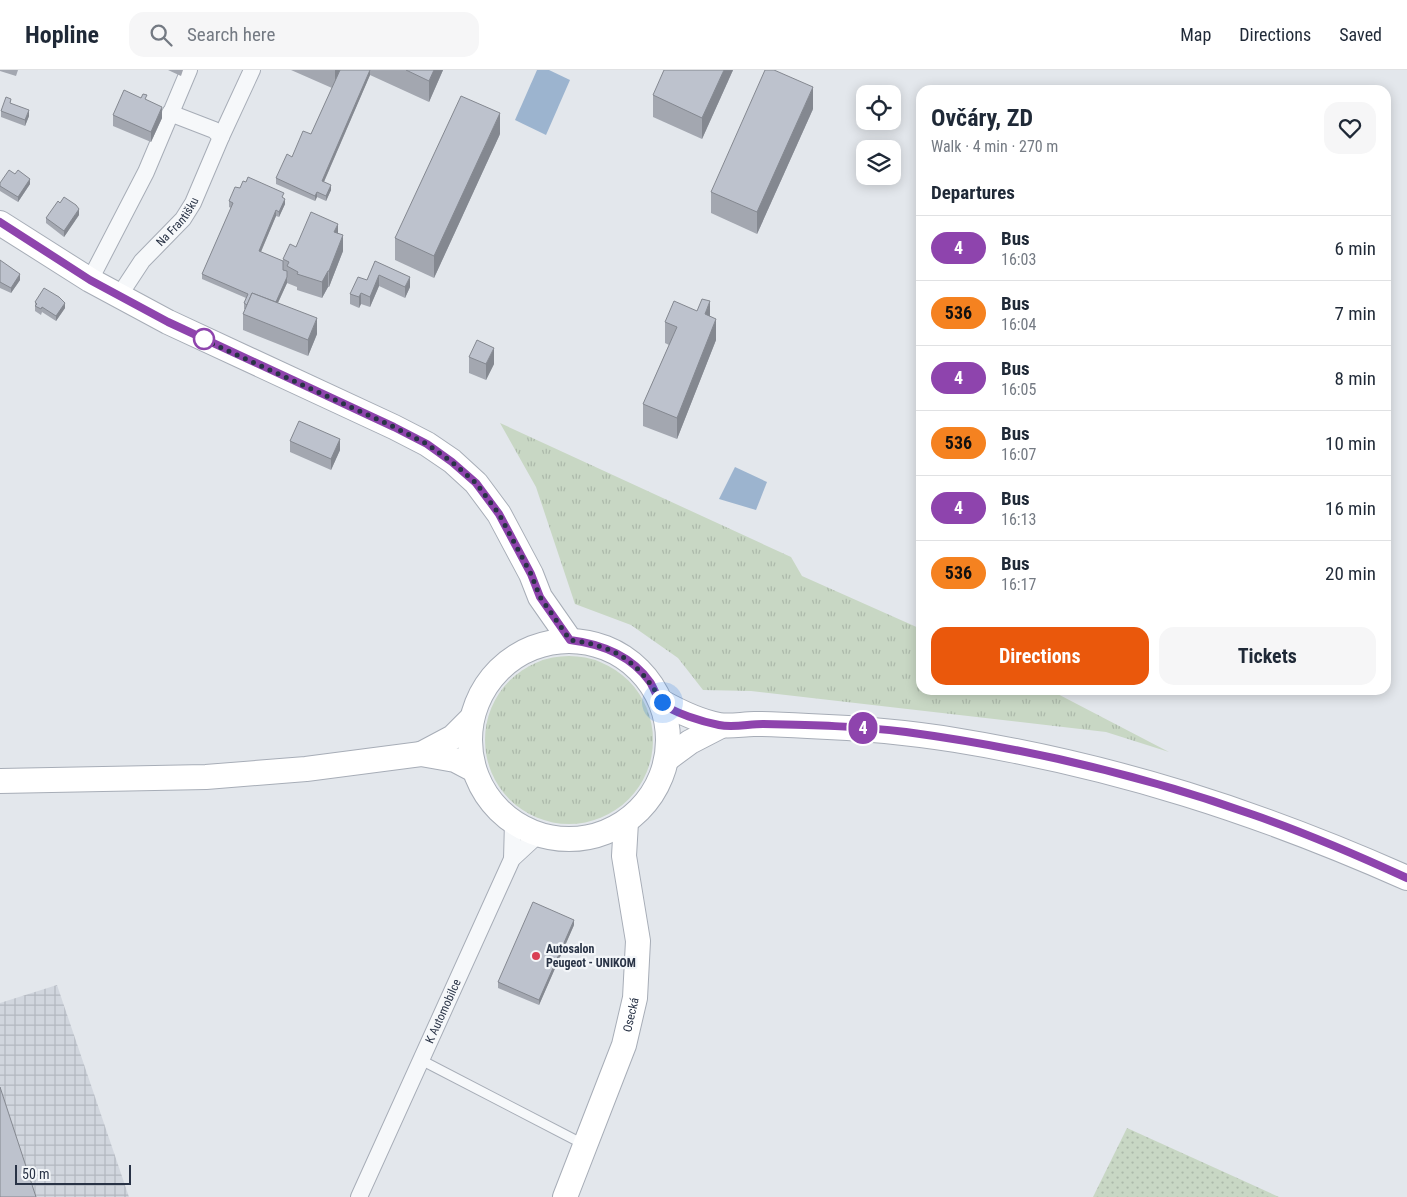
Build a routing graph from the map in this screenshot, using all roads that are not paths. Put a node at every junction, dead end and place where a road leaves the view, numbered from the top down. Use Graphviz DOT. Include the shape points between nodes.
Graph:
graph roads {
  1 [pos="189,70"];
  2 [pos="252,70"];
  3 [pos="170,114"];
  4 [pos="221,137"];
  5 [pos="0,222"];
  6 [pos="90,280"];
  7 [pos="119,296"];
  8 [pos="540,597"];
  9 [pos="570,640"];
  10 [pos="530,648"];
  11 [pos="662,702"];
  12 [pos="472,718"];
  13 [pos="721,726"];
  14 [pos="421,754"];
  15 [pos="667,759"];
  16 [pos="474,770"];
  17 [pos="0,781"];
  18 [pos="513,822"];
  19 [pos="626,822"];
  20 [pos="538,834"];
  21 [pos="589,838"];
  22 [pos="512,859"];
  23 [pos="627,875"];
  24 [pos="1407,878"];
  25 [pos="421,1060"];
  26 [pos="585,1145"];
  27 [pos="359,1197"];
  28 [pos="565,1197"];
  1 -- 3 [label="street"];
  2 -- 4 [label="street, Na Františku"];
  3 -- 4 [label="street" via="214,130"];
  3 -- 6 [label="street" via="146,172"];
  4 -- 7 [label="street, Na Františku" via="193,204 142,261"];
  5 -- 6 [label="main road"];
  6 -- 7 [label="main road"];
  7 -- 8 [label="main road" via="427,444 476,483 499,514"];
  8 -- 9 [label="main road"];
  8 -- 10 [label="main road" via="538,631"];
  9 -- 10 [label="main road"];
  9 -- 11 [label="main road" via="608,648 634,664"];
  10 -- 12 [label="main road" via="493,676 480,696"];
  11 -- 13 [label="main road" via="688,716"];
  11 -- 15 [label="main road" via="669,730"];
  12 -- 14 [label="main road" via="453,737"];
  12 -- 16 [label="main road" via="470,744"];
  13 -- 15 [label="main road" via="690,742"];
  13 -- 24 [label="main road" via="804,725 904,732 1057,760 1156,784 1245,812"];
  14 -- 16 [label="main road" via="455,760"];
  14 -- 17 [label="main road" via="306,769 206,777"];
  15 -- 19 [label="main road" via="653,795"];
  16 -- 18 [label="main road" via="496,808"];
  18 -- 20 [label="main road"];
  18 -- 22 [label="street"];
  19 -- 21 [label="main road"];
  19 -- 23 [label="main road, Osecká" via="624,856"];
  20 -- 21 [label="main road" via="563,840"];
  20 -- 22 [label="street, K Automobilce"];
  21 -- 23 [label="main road"];
  22 -- 25 [label="street, K Automobilce"];
  23 -- 26 [label="main road, Osecká" via="638,941 635,998 624,1045"];
  25 -- 26 [label="lane"];
  25 -- 27 [label="street, K Automobilce"];
  26 -- 28 [label="main road, Osecká"];
}
